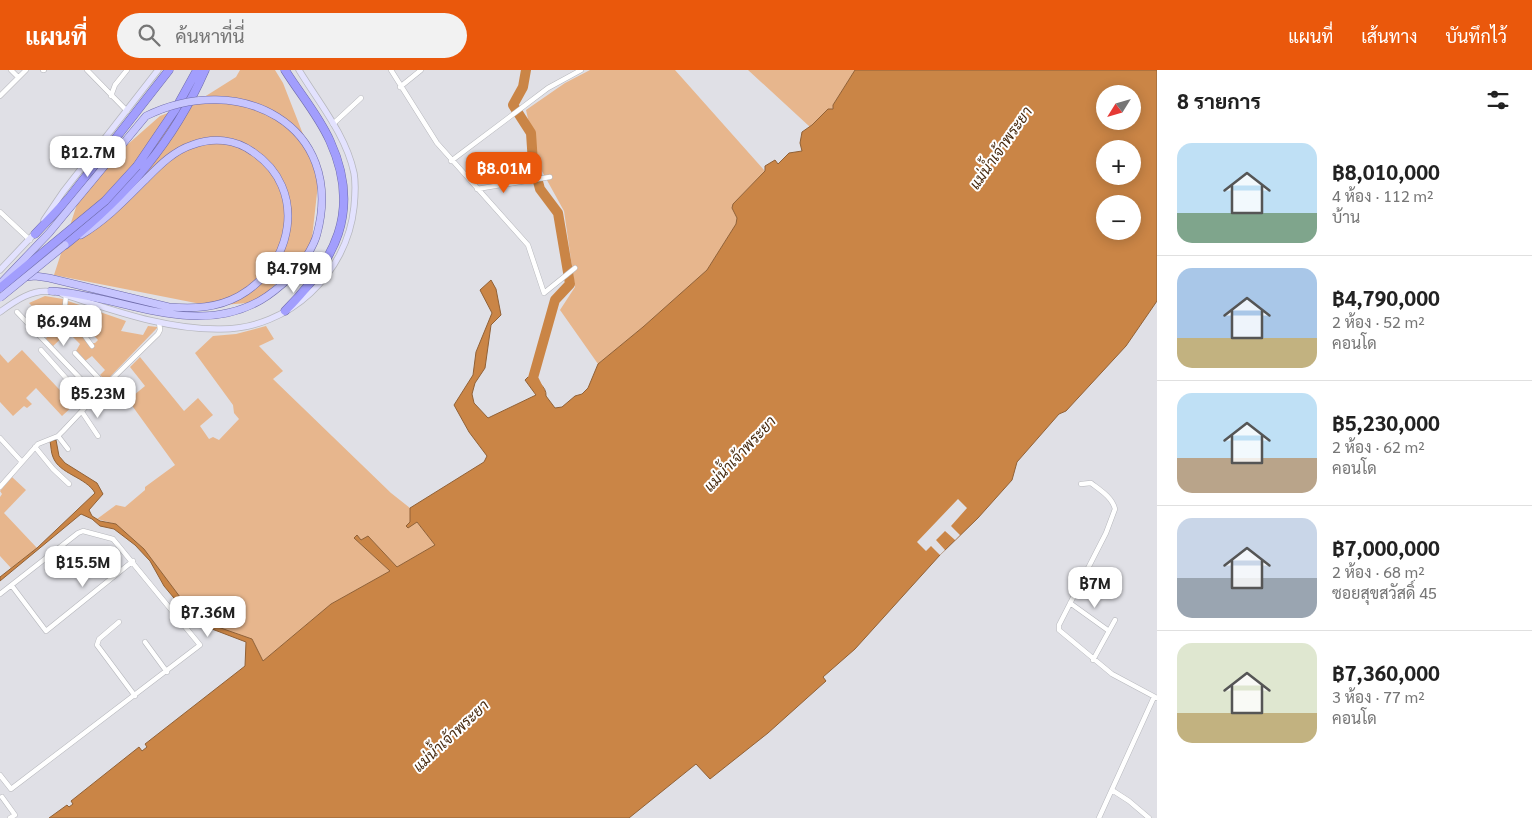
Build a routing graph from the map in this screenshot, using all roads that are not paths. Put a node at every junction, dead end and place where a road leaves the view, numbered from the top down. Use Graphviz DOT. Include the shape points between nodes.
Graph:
graph roads {
  1 [pos="11,70"];
  2 [pos="26,70"];
  3 [pos="87,70"];
  4 [pos="127,70"];
  5 [pos="158,70"];
  6 [pos="169,70"];
  7 [pos="197,70"];
  8 [pos="205,70"];
  9 [pos="285,70"];
  10 [pos="299,70"];
  11 [pos="391,70"];
  12 [pos="421,70"];
  13 [pos="581,70"];
  14 [pos="18,77"];
  15 [pos="205,87"];
  16 [pos="400,87"];
  17 [pos="0,96"];
  18 [pos="111,96"];
  19 [pos="361,98"];
  20 [pos="127,111"];
  21 [pos="287,113"];
  22 [pos="333,124"];
  23 [pos="451,161"];
  24 [pos="548,178"];
  25 [pos="478,189"];
  26 [pos="0,212"];
  27 [pos="32,237"];
  28 [pos="65,245"];
  29 [pos="575,268"];
  30 [pos="0,270"];
  31 [pos="0,285"];
  32 [pos="51,291"];
  33 [pos="66,296"];
  34 [pos="0,298"];
  35 [pos="285,311"];
  36 [pos="0,312"];
  37 [pos="17,312"];
  38 [pos="159,322"];
  39 [pos="92,346"];
  40 [pos="41,350"];
  41 [pos="75,352"];
  42 [pos="106,386"];
  43 [pos="97,396"];
  44 [pos="90,404"];
  45 [pos="82,412"];
  46 [pos="58,436"];
  47 [pos="98,436"];
  48 [pos="0,438"];
  49 [pos="35,447"];
  50 [pos="68,449"];
  51 [pos="22,462"];
  52 [pos="69,484"];
  53 [pos="1082,484"];
  54 [pos="0,487"];
  55 [pos="132,561"];
  56 [pos="12,586"];
  57 [pos="0,594"];
  58 [pos="1070,603"];
  59 [pos="1115,620"];
  60 [pos="119,622"];
  61 [pos="1109,631"];
  62 [pos="145,642"];
  63 [pos="1093,660"];
  64 [pos="168,672"];
  65 [pos="135,696"];
  66 [pos="1156,697"];
  67 [pos="1,778"];
  68 [pos="11,789"];
  69 [pos="1112,790"];
  70 [pos="1,797"];
  71 [pos="10,818"];
  72 [pos="1099,818"];
  73 [pos="1149,818"];
  1 -- 14 [label="street"];
  2 -- 14 [label="street"];
  3 -- 18 [label="street"];
  4 -- 18 [label="street"];
  5 -- 20 [label="street"];
  6 -- 27 [label="highway" via="69,198"];
  7 -- 31 [label="highway, bridge" via="158,138 123,183 46,252"];
  8 -- 28 [label="highway, bridge" via="183,114 144,171 111,206"];
  9 -- 35 [label="highway" via="330,141 343,177 345,207 337,238 321,270"];
  10 -- 22 [label="street"];
  11 -- 16 [label="street"];
  12 -- 16 [label="street"];
  13 -- 23 [label="street" via="548,88"];
  14 -- 17 [label="street"];
  15 -- 31 [label="main road, bridge" via="179,94 146,116 49,233"];
  16 -- 23 [label="street"];
  18 -- 20 [label="street"];
  19 -- 22 [label="street"];
  20 -- 27 [label="street"];
  21 -- 32 [label="main road, bridge" via="306,135 316,158 321,211 317,236 297,271 278,288 246,308 206,316 178,316 95,297"];
  22 -- 35 [label="street" via="355,175 352,223 345,246 332,270 299,304"];
  23 -- 25 [label="street"];
  24 -- 25 [label="street"];
  25 -- 29 [label="street" via="528,245 544,292"];
  26 -- 27 [label="street"];
  27 -- 30 [label="street"];
  28 -- 31 [label="main road" via="100,222 162,164 187,146 207,141 229,140 249,149 267,163 281,182 286,197 289,216 281,252 270,269 248,290 226,302 197,308 169,307 35,276 15,278"];
  28 -- 34 [label="main road, bridge"];
  32 -- 33 [label="street"];
  32 -- 36 [label="street" via="31,294"];
  33 -- 38 [label="street"];
  33 -- 39 [label="street" via="68,313"];
  35 -- 38 [label="street" via="253,325 222,329 181,327"];
  37 -- 43 [label="street"];
  38 -- 42 [label="street" via="158,334"];
  40 -- 44 [label="street"];
  41 -- 42 [label="street"];
  42 -- 43 [label="street"];
  43 -- 44 [label="street"];
  44 -- 45 [label="street"];
  45 -- 46 [label="street"];
  45 -- 47 [label="street"];
  46 -- 49 [label="street"];
  46 -- 50 [label="street"];
  48 -- 51 [label="street"];
  49 -- 51 [label="street"];
  49 -- 52 [label="street"];
  51 -- 54 [label="street"];
  53 -- 58 [label="street" via="1090,483 1101,491 1112,501 1115,509"];
  55 -- 56 [label="street" via="113,539 83,531"];
  55 -- 56 [label="street" via="46,630"];
  55 -- 64 [label="street" via="200,645"];
  56 -- 57 [label="street"];
  58 -- 61 [label="street"];
  58 -- 63 [label="street" via="1059,630"];
  59 -- 61 [label="street"];
  60 -- 65 [label="street" via="99,639 97,645"];
  61 -- 63 [label="street"];
  62 -- 64 [label="street"];
  63 -- 66 [label="street"];
  64 -- 65 [label="street"];
  65 -- 68 [label="street"];
  66 -- 69 [label="street"];
  67 -- 68 [label="street"];
  68 -- 70 [label="street"];
  69 -- 72 [label="street"];
  69 -- 73 [label="street"];
  70 -- 71 [label="street" via="15,815"];
}
